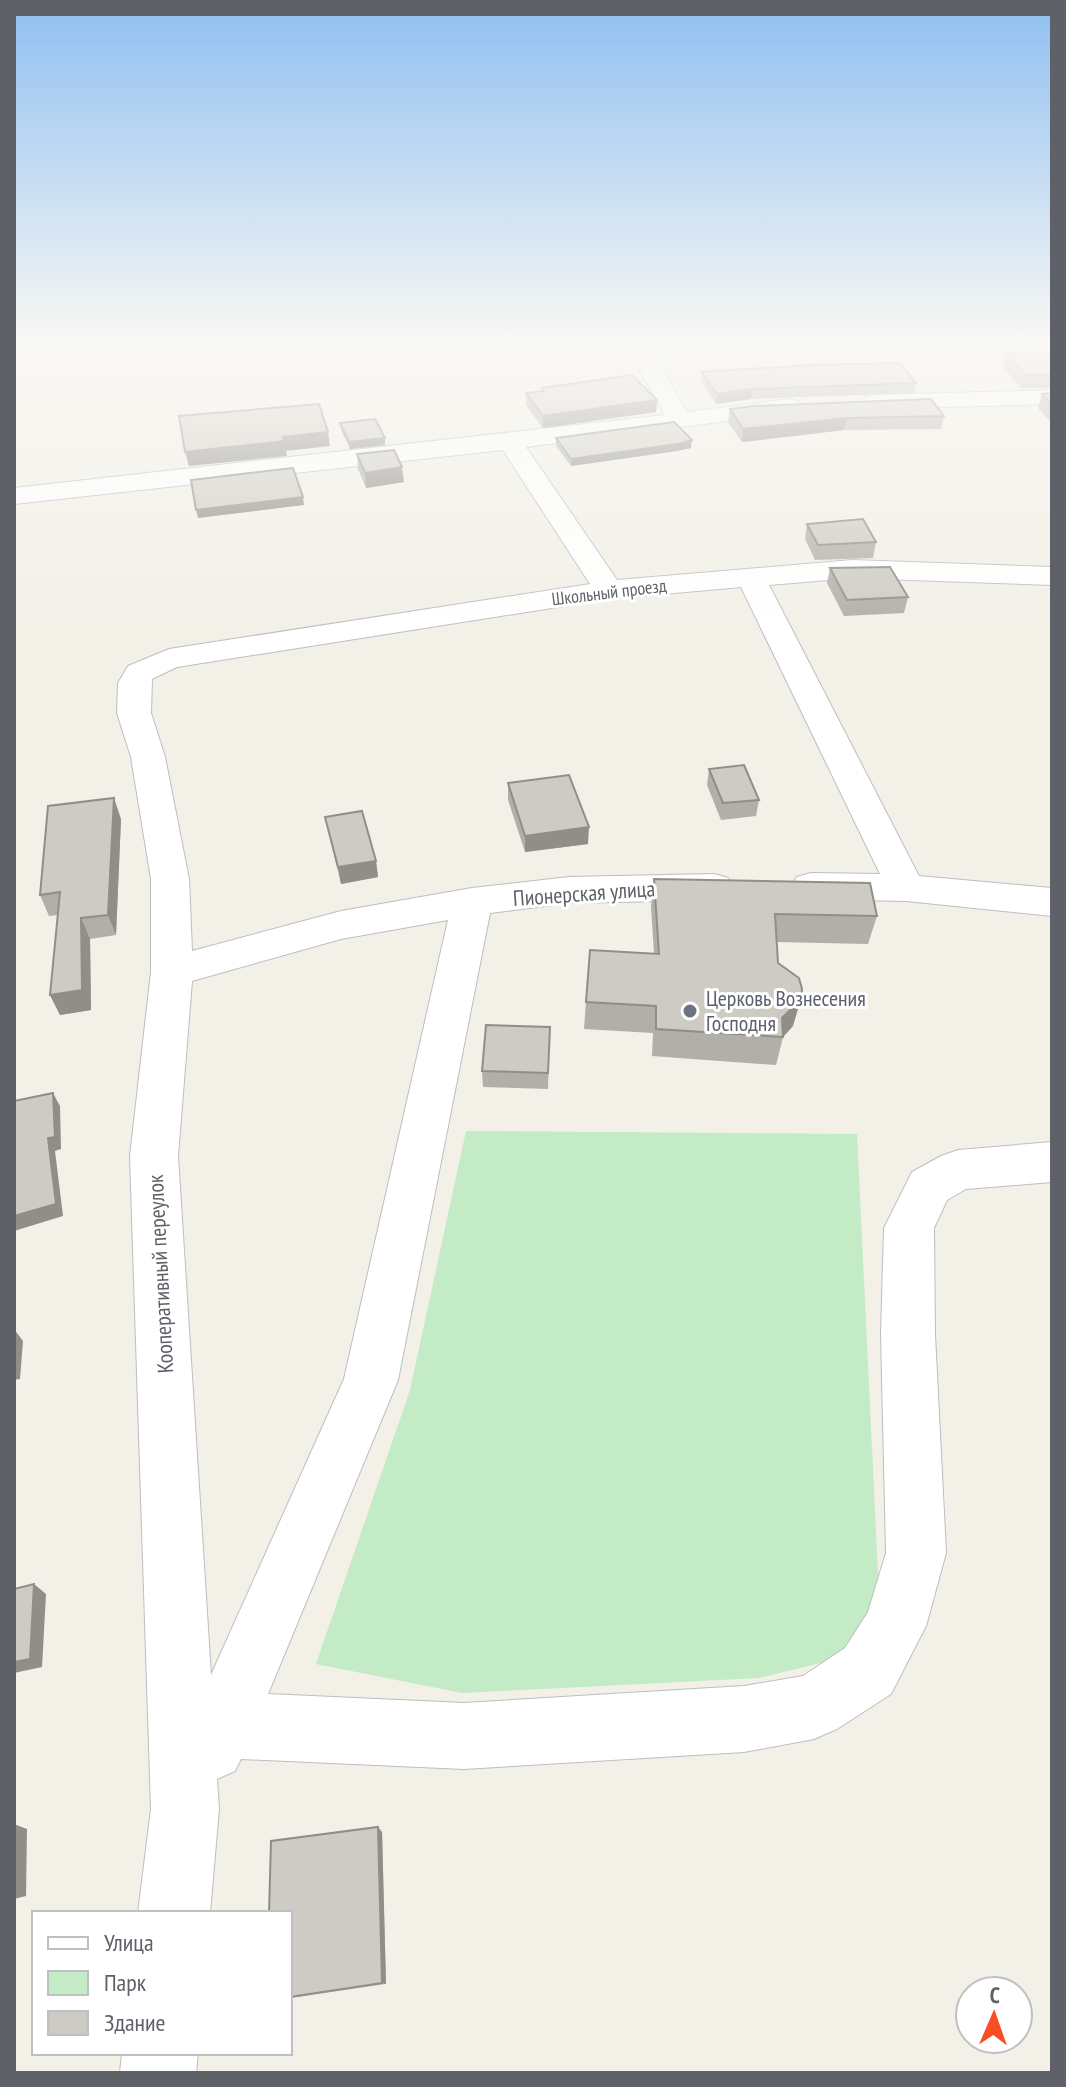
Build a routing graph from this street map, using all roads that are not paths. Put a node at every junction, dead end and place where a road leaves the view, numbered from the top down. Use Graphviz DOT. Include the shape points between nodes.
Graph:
graph roads {
  1 [pos="528,439"];
  2 [pos="510,442"];
  3 [pos="14,496"];
  4 [pos="1052,576"];
  5 [pos="751,578"];
  6 [pos="609,590"];
  7 [pos="169,659"];
  8 [pos="906,888"];
  9 [pos="472,902"];
  10 [pos="1052,902"];
  11 [pos="172,972"];
  12 [pos="1052,1162"];
  13 [pos="222,1725"];
  14 [pos="185,1809"];
  15 [pos="174,1911"];
  1 -- 2 [label="street"];
  2 -- 3 [label="street"];
  2 -- 6 [label="street"];
  4 -- 5 [label="street, Школьный проезд" via="852,569"];
  5 -- 6 [label="street, Школьный проезд"];
  5 -- 8 [label="street"];
  6 -- 7 [label="street, Школьный проезд"];
  7 -- 11 [label="street, Кооперативный переулок" via="139,673 134,713 148,757 170,879"];
  8 -- 9 [label="street, Пионерская улица" via="569,890"];
  8 -- 10 [label="street, Пионерская улица"];
  9 -- 11 [label="street, Пионерская улица" via="341,925"];
  9 -- 13 [label="street" via="371,1380"];
  11 -- 14 [label="street, Кооперативный переулок" via="154,1156"];
  12 -- 13 [label="street" via="958,1170 929,1186 909,1228 916,1553 895,1626 868,1671 814,1706 744,1719 464,1736"];
  13 -- 14 [label="street"];
  14 -- 15 [label="street, Кооперативный переулок"];
}
